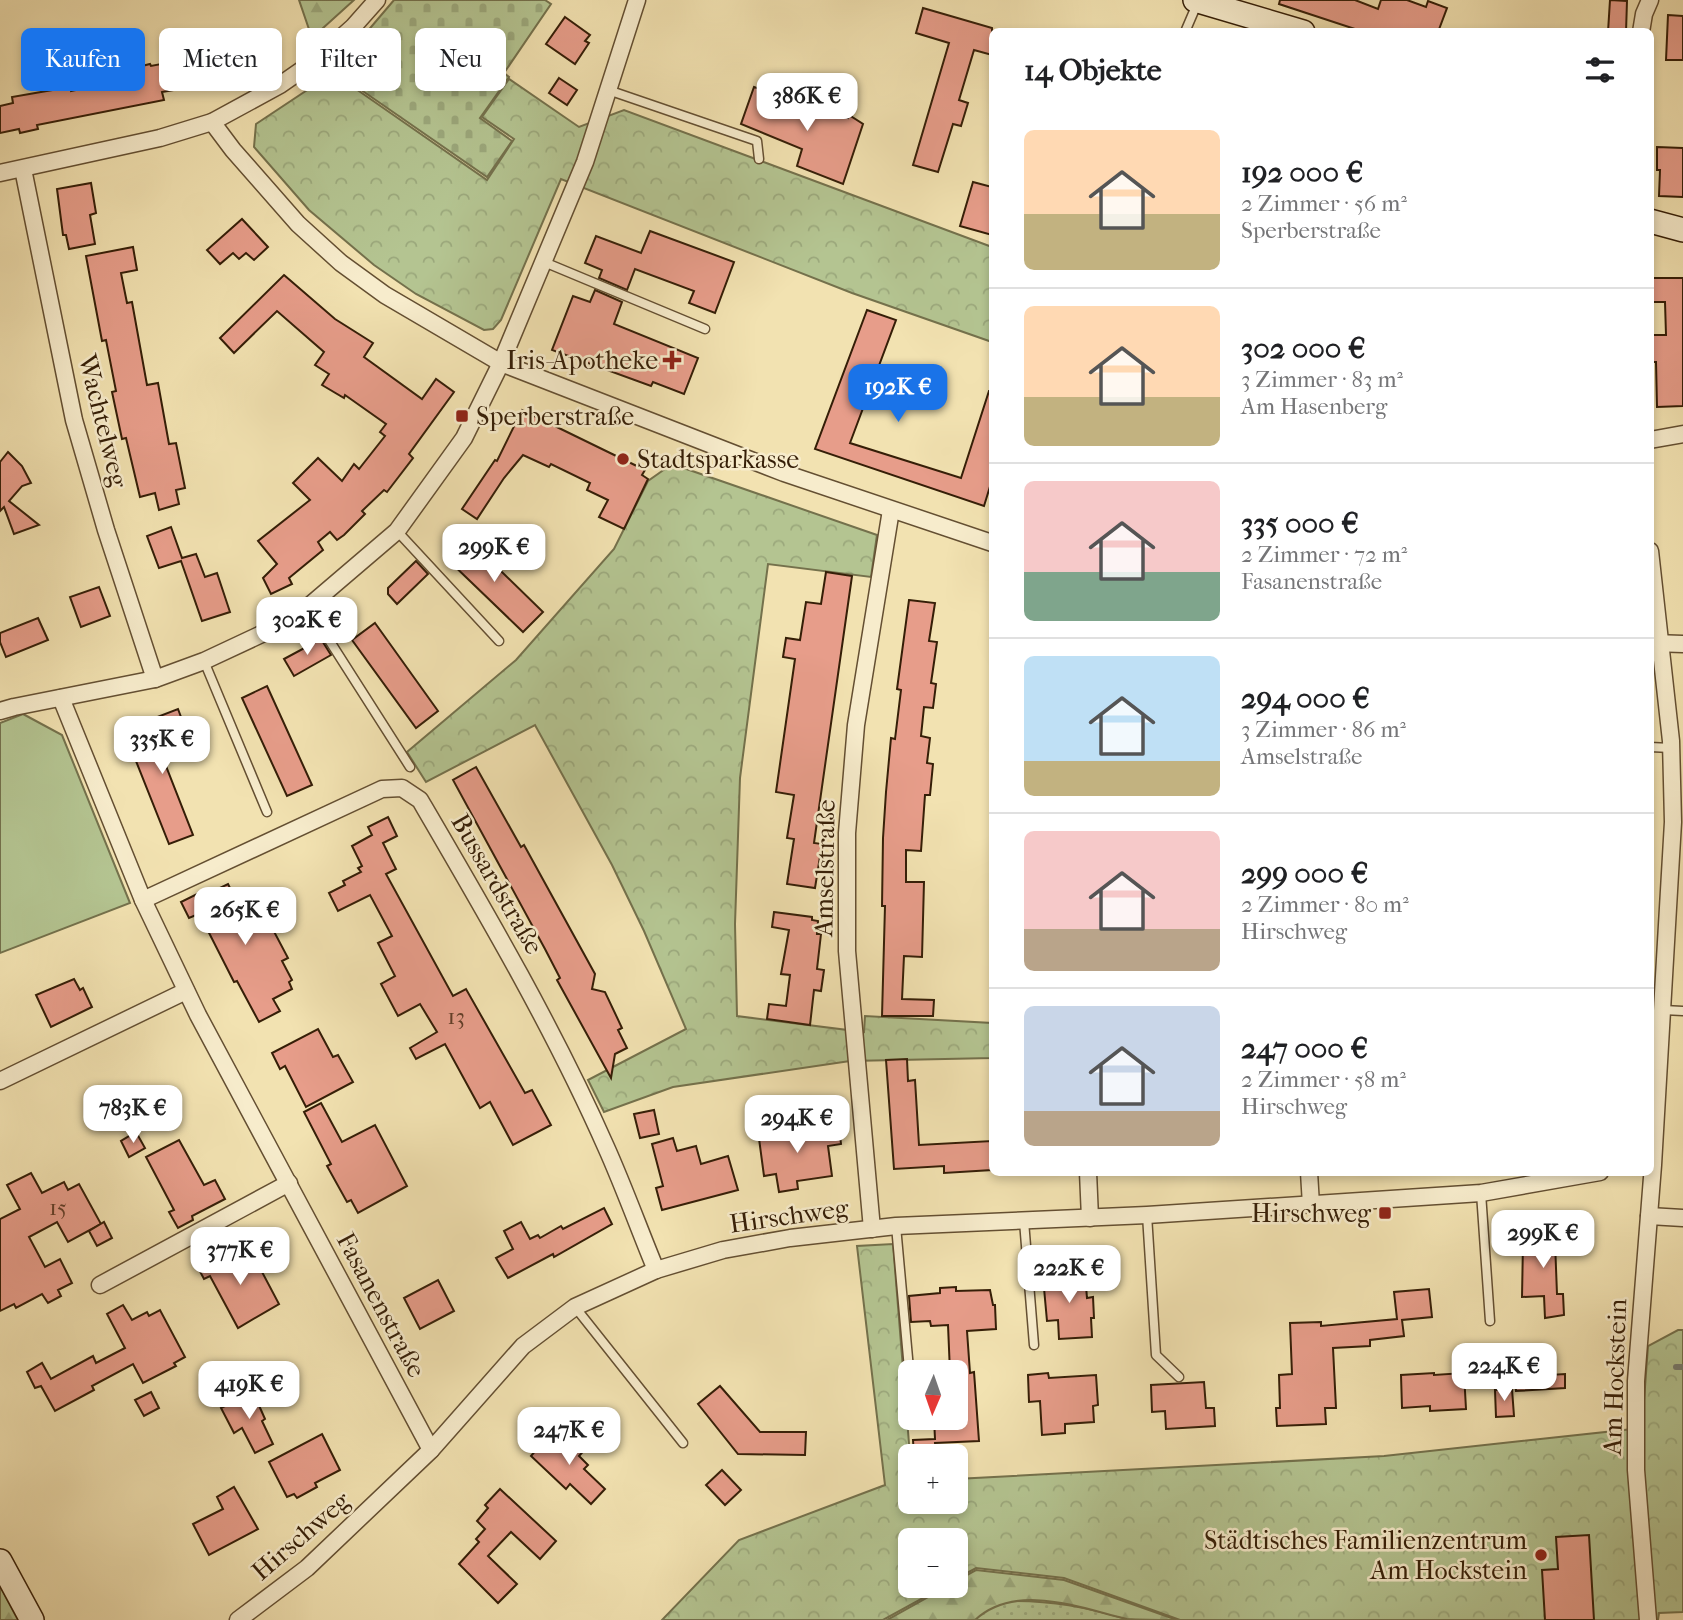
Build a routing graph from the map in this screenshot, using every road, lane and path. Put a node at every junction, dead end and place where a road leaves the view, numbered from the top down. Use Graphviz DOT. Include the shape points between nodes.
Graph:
graph roads {
  1 [pos="377,0"];
  2 [pos="637,0"];
  3 [pos="1196,0"];
  4 [pos="1650,0"];
  5 [pos="1186,28"];
  6 [pos="1290,28"];
  7 [pos="1642,28"];
  8 [pos="608,90"];
  9 [pos="212,122"];
  10 [pos="760,159"];
  11 [pos="23,169"];
  12 [pos="0,173"];
  13 [pos="1654,222"];
  14 [pos="1683,230"];
  15 [pos="544,262"];
  16 [pos="705,329"];
  17 [pos="501,363"];
  18 [pos="1683,434"];
  19 [pos="1654,439"];
  20 [pos="891,510"];
  21 [pos="397,531"];
  22 [pos="989,542"];
  23 [pos="308,607"];
  24 [pos="1654,625"];
  25 [pos="499,641"];
  26 [pos="1655,643"];
  27 [pos="1683,644"];
  28 [pos="204,660"];
  29 [pos="155,679"];
  30 [pos="61,698"];
  31 [pos="0,711"];
  32 [pos="1654,747"];
  33 [pos="1671,748"];
  34 [pos="410,767"];
  35 [pos="267,812"];
  36 [pos="143,900"];
  37 [pos="186,991"];
  38 [pos="1663,1010"];
  39 [pos="1683,1011"];
  40 [pos="0,1080"];
  41 [pos="1654,1138"];
  42 [pos="1088,1176"];
  43 [pos="1309,1176"];
  44 [pos="1577,1176"];
  45 [pos="1651,1176"];
  46 [pos="289,1183"];
  47 [pos="1481,1193"];
  48 [pos="1311,1205"];
  49 [pos="1147,1215"];
  50 [pos="1649,1216"];
  51 [pos="1090,1217"];
  52 [pos="1683,1218"];
  53 [pos="1024,1221"];
  54 [pos="896,1226"];
  55 [pos="872,1229"];
  56 [pos="656,1270"];
  57 [pos="100,1285"];
  58 [pos="575,1307"];
  59 [pos="1490,1321"];
  60 [pos="1034,1345"];
  61 [pos="908,1360"];
  62 [pos="1179,1377"];
  63 [pos="683,1443"];
  64 [pos="431,1450"];
  65 [pos="0,1561"];
  66 [pos="32,1620"];
  67 [pos="238,1620"];
  68 [pos="1648,1620"];
  1 -- 9 [label="street" via="316,60"];
  2 -- 8 [label="street"];
  3 -- 5 [label="lane"];
  3 -- 6 [label="street"];
  4 -- 7 [label="street"];
  8 -- 10 [label="lane" via="757,141"];
  8 -- 15 [label="street" via="585,162"];
  9 -- 11 [label="street"];
  9 -- 17 [label="street" via="298,225 341,263 385,295"];
  11 -- 12 [label="street"];
  11 -- 29 [label="street, Wachtelweg" via="74,420"];
  13 -- 14 [label="street"];
  15 -- 16 [label="lane"];
  15 -- 17 [label="street"];
  17 -- 20 [label="street"];
  17 -- 21 [label="street" via="464,438"];
  18 -- 19 [label="street"];
  20 -- 22 [label="street"];
  20 -- 55 [label="street, Amselstraße" via="856,725 848,833 847,951"];
  21 -- 23 [label="street"];
  21 -- 25 [label="lane"];
  23 -- 28 [label="street" via="283,624"];
  23 -- 34 [label="lane"];
  24 -- 26 [label="street, Am Hockstein"];
  26 -- 27 [label="street"];
  26 -- 33 [label="street, Am Hockstein"];
  28 -- 29 [label="street"];
  28 -- 35 [label="lane"];
  29 -- 30 [label="street"];
  30 -- 31 [label="street"];
  30 -- 36 [label="street, Fasanenstraße"];
  32 -- 33 [label="lane"];
  33 -- 38 [label="street, Am Hockstein" via="1673,822"];
  36 -- 37 [label="street, Fasanenstraße"];
  36 -- 56 [label="street, Bussardstraße" via="382,789 402,788 420,800 508,949 568,1068"];
  37 -- 40 [label="street"];
  37 -- 46 [label="street, Fasanenstraße"];
  38 -- 39 [label="lane"];
  38 -- 41 [label="street, Am Hockstein"];
  42 -- 51 [label="street"];
  43 -- 48 [label="street"];
  44 -- 47 [label="street, Hirschweg"];
  45 -- 50 [label="street, Am Hockstein"];
  46 -- 57 [label="street"];
  46 -- 64 [label="street, Fasanenstraße"];
  47 -- 48 [label="street, Hirschweg"];
  47 -- 59 [label="lane"];
  48 -- 49 [label="street, Hirschweg"];
  49 -- 51 [label="street, Hirschweg"];
  49 -- 62 [label="lane" via="1156,1355"];
  50 -- 52 [label="street"];
  50 -- 68 [label="street, Am Hockstein" via="1636,1406 1636,1469"];
  51 -- 53 [label="street, Hirschweg"];
  53 -- 54 [label="street, Hirschweg"];
  53 -- 60 [label="lane"];
  54 -- 55 [label="street, Hirschweg"];
  54 -- 61 [label="lane"];
  55 -- 56 [label="street, Hirschweg" via="723,1250"];
  56 -- 58 [label="street, Hirschweg"];
  58 -- 63 [label="lane"];
  58 -- 64 [label="street, Hirschweg" via="523,1346"];
  64 -- 67 [label="street, Hirschweg" via="307,1567"];
  65 -- 66 [label="street"];
}
